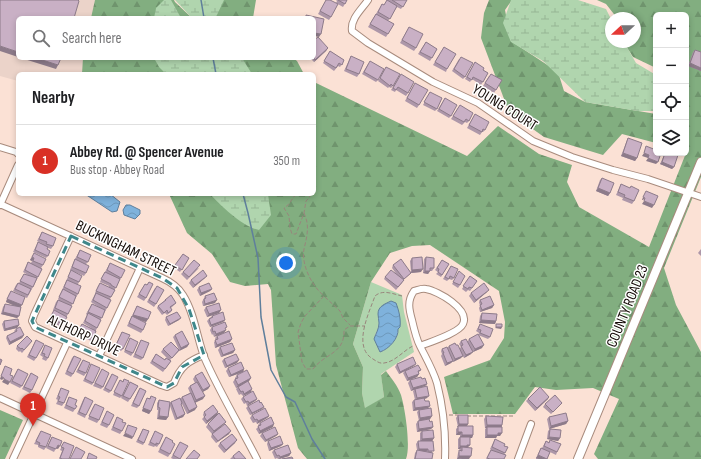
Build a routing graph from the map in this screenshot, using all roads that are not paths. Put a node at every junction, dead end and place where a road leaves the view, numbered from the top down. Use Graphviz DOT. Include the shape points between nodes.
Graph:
graph roads {
  1 [pos="368,0"];
  2 [pos="0,146"];
  3 [pos="16,153"];
  4 [pos="701,162"];
  5 [pos="16,169"];
  6 [pos="689,193"];
  7 [pos="701,197"];
  8 [pos="0,205"];
  9 [pos="71,236"];
  10 [pos="140,268"];
  11 [pos="66,343"];
  12 [pos="416,346"];
  13 [pos="204,355"];
  14 [pos="99,356"];
  15 [pos="0,398"];
  16 [pos="34,414"];
  17 [pos="531,424"];
  18 [pos="13,459"];
  19 [pos="132,459"];
  20 [pos="257,459"];
  21 [pos="444,459"];
  22 [pos="518,459"];
  23 [pos="578,459"];
  1 -- 6 [label="street, YOUNG COURT" via="354,19 352,31 382,52 433,82 491,110 524,135 546,147"];
  2 -- 3 [label="street"];
  4 -- 6 [label="main road, COUNTY ROAD 23"];
  5 -- 8 [label="street"];
  6 -- 7 [label="street"];
  6 -- 23 [label="main road, COUNTY ROAD 23"];
  8 -- 9 [label="street, BUCKINGHAM STREET"];
  9 -- 10 [label="street, BUCKINGHAM STREET"];
  9 -- 11 [label="street, ALTHORP DRIVE" via="32,321 35,327"];
  10 -- 13 [label="street, BUCKINGHAM STREET" via="170,282 184,296"];
  10 -- 14 [label="street"];
  11 -- 14 [label="street, ALTHORP DRIVE"];
  11 -- 16 [label="street"];
  12 -- 12 [label="street" via="458,330 464,318 460,307 431,291 414,291 409,297 409,306"];
  12 -- 21 [label="street" via="435,378 445,437"];
  13 -- 14 [label="street, ALTHORP DRIVE" via="182,367 174,383 167,387"];
  13 -- 20 [label="street, BUCKINGHAM STREET"];
  15 -- 16 [label="street"];
  16 -- 18 [label="street"];
  16 -- 19 [label="street"];
  17 -- 22 [label="street"];
}
